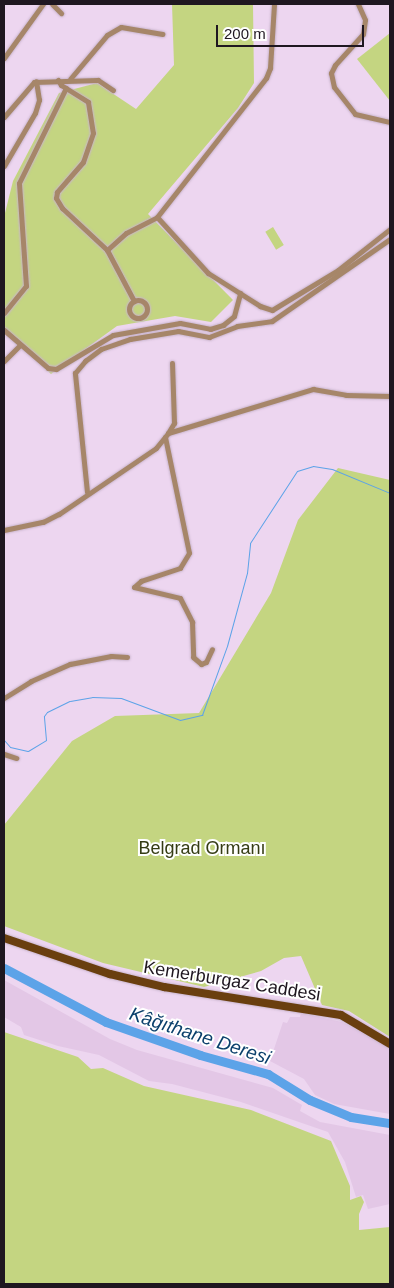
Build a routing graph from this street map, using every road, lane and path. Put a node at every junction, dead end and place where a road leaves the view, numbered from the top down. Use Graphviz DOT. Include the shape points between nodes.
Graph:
graph roads {
  1 [pos="43,4"];
  2 [pos="52,4"];
  3 [pos="274,4"];
  4 [pos="358,4"];
  5 [pos="61,13"];
  6 [pos="162,34"];
  7 [pos="4,58"];
  8 [pos="70,79"];
  9 [pos="58,80"];
  10 [pos="36,81"];
  11 [pos="66,88"];
  12 [pos="113,90"];
  13 [pos="4,117"];
  14 [pos="390,122"];
  15 [pos="4,166"];
  16 [pos="157,217"];
  17 [pos="390,229"];
  18 [pos="390,239"];
  19 [pos="107,250"];
  20 [pos="240,293"];
  21 [pos="134,301"];
  22 [pos="4,313"];
  23 [pos="143,316"];
  24 [pos="147,328"];
  25 [pos="4,330"];
  26 [pos="20,345"];
  27 [pos="4,361"];
  28 [pos="172,363"];
  29 [pos="390,396"];
  30 [pos="167,435"];
  31 [pos="87,492"];
  32 [pos="4,530"];
  33 [pos="212,649"];
  34 [pos="127,658"];
  35 [pos="4,698"];
  36 [pos="4,754"];
  37 [pos="16,758"];
  38 [pos="4,933"];
  39 [pos="4,938"];
  40 [pos="64,957"];
  41 [pos="390,1044"];
  1 -- 7 [label="street"];
  2 -- 5 [label="street"];
  3 -- 16 [label="street" via="270,68 266,78"];
  4 -- 14 [label="street" via="364,20 363,34 335,65 331,73 334,86 354,114"];
  6 -- 8 [label="street" via="120,27 106,35"];
  8 -- 9 [label="street"];
  8 -- 12 [label="street" via="100,80"];
  9 -- 10 [label="street"];
  9 -- 11 [label="street"];
  10 -- 13 [label="street" via="29,85"];
  10 -- 15 [label="street" via="39,100 35,113"];
  11 -- 19 [label="street" via="88,102 93,133 83,162 57,192 56,198 62,208"];
  11 -- 22 [label="street" via="18,188 26,286"];
  16 -- 19 [label="street" via="126,233"];
  16 -- 20 [label="street" via="199,265"];
  17 -- 20 [label="street" via="338,270 278,308 272,310 260,306"];
  18 -- 31 [label="street" via="272,321 237,326 209,337 178,330 130,339 101,349 85,361 75,373"];
  19 -- 21 [label="street"];
  20 -- 24 [label="street" via="234,316 216,328 185,323"];
  21 -- 23 [label="street" via="144,303 147,308"];
  21 -- 23 [label="street" via="129,308 130,314"];
  23 -- 24 [label="street"];
  24 -- 26 [label="street" via="108,336 56,369 48,368"];
  25 -- 26 [label="street"];
  26 -- 27 [label="street"];
  28 -- 30 [label="street" via="174,423"];
  29 -- 30 [label="street" via="346,395 313,389"];
  30 -- 31 [label="street" via="156,448"];
  30 -- 33 [label="street" via="189,553 180,568 134,587 180,598 192,622 193,657 201,664 206,662"];
  31 -- 32 [label="street" via="52,518"];
  34 -- 35 [label="street" via="111,656 70,664 31,681"];
  36 -- 37 [label="street"];
  38 -- 40 [label="main road, Kemerburgaz Caddesi"];
  39 -- 40 [label="main road, Kemerburgaz Caddesi"];
  40 -- 41 [label="main road, Kemerburgaz Caddesi" via="110,974 164,987 341,1015"];
}
